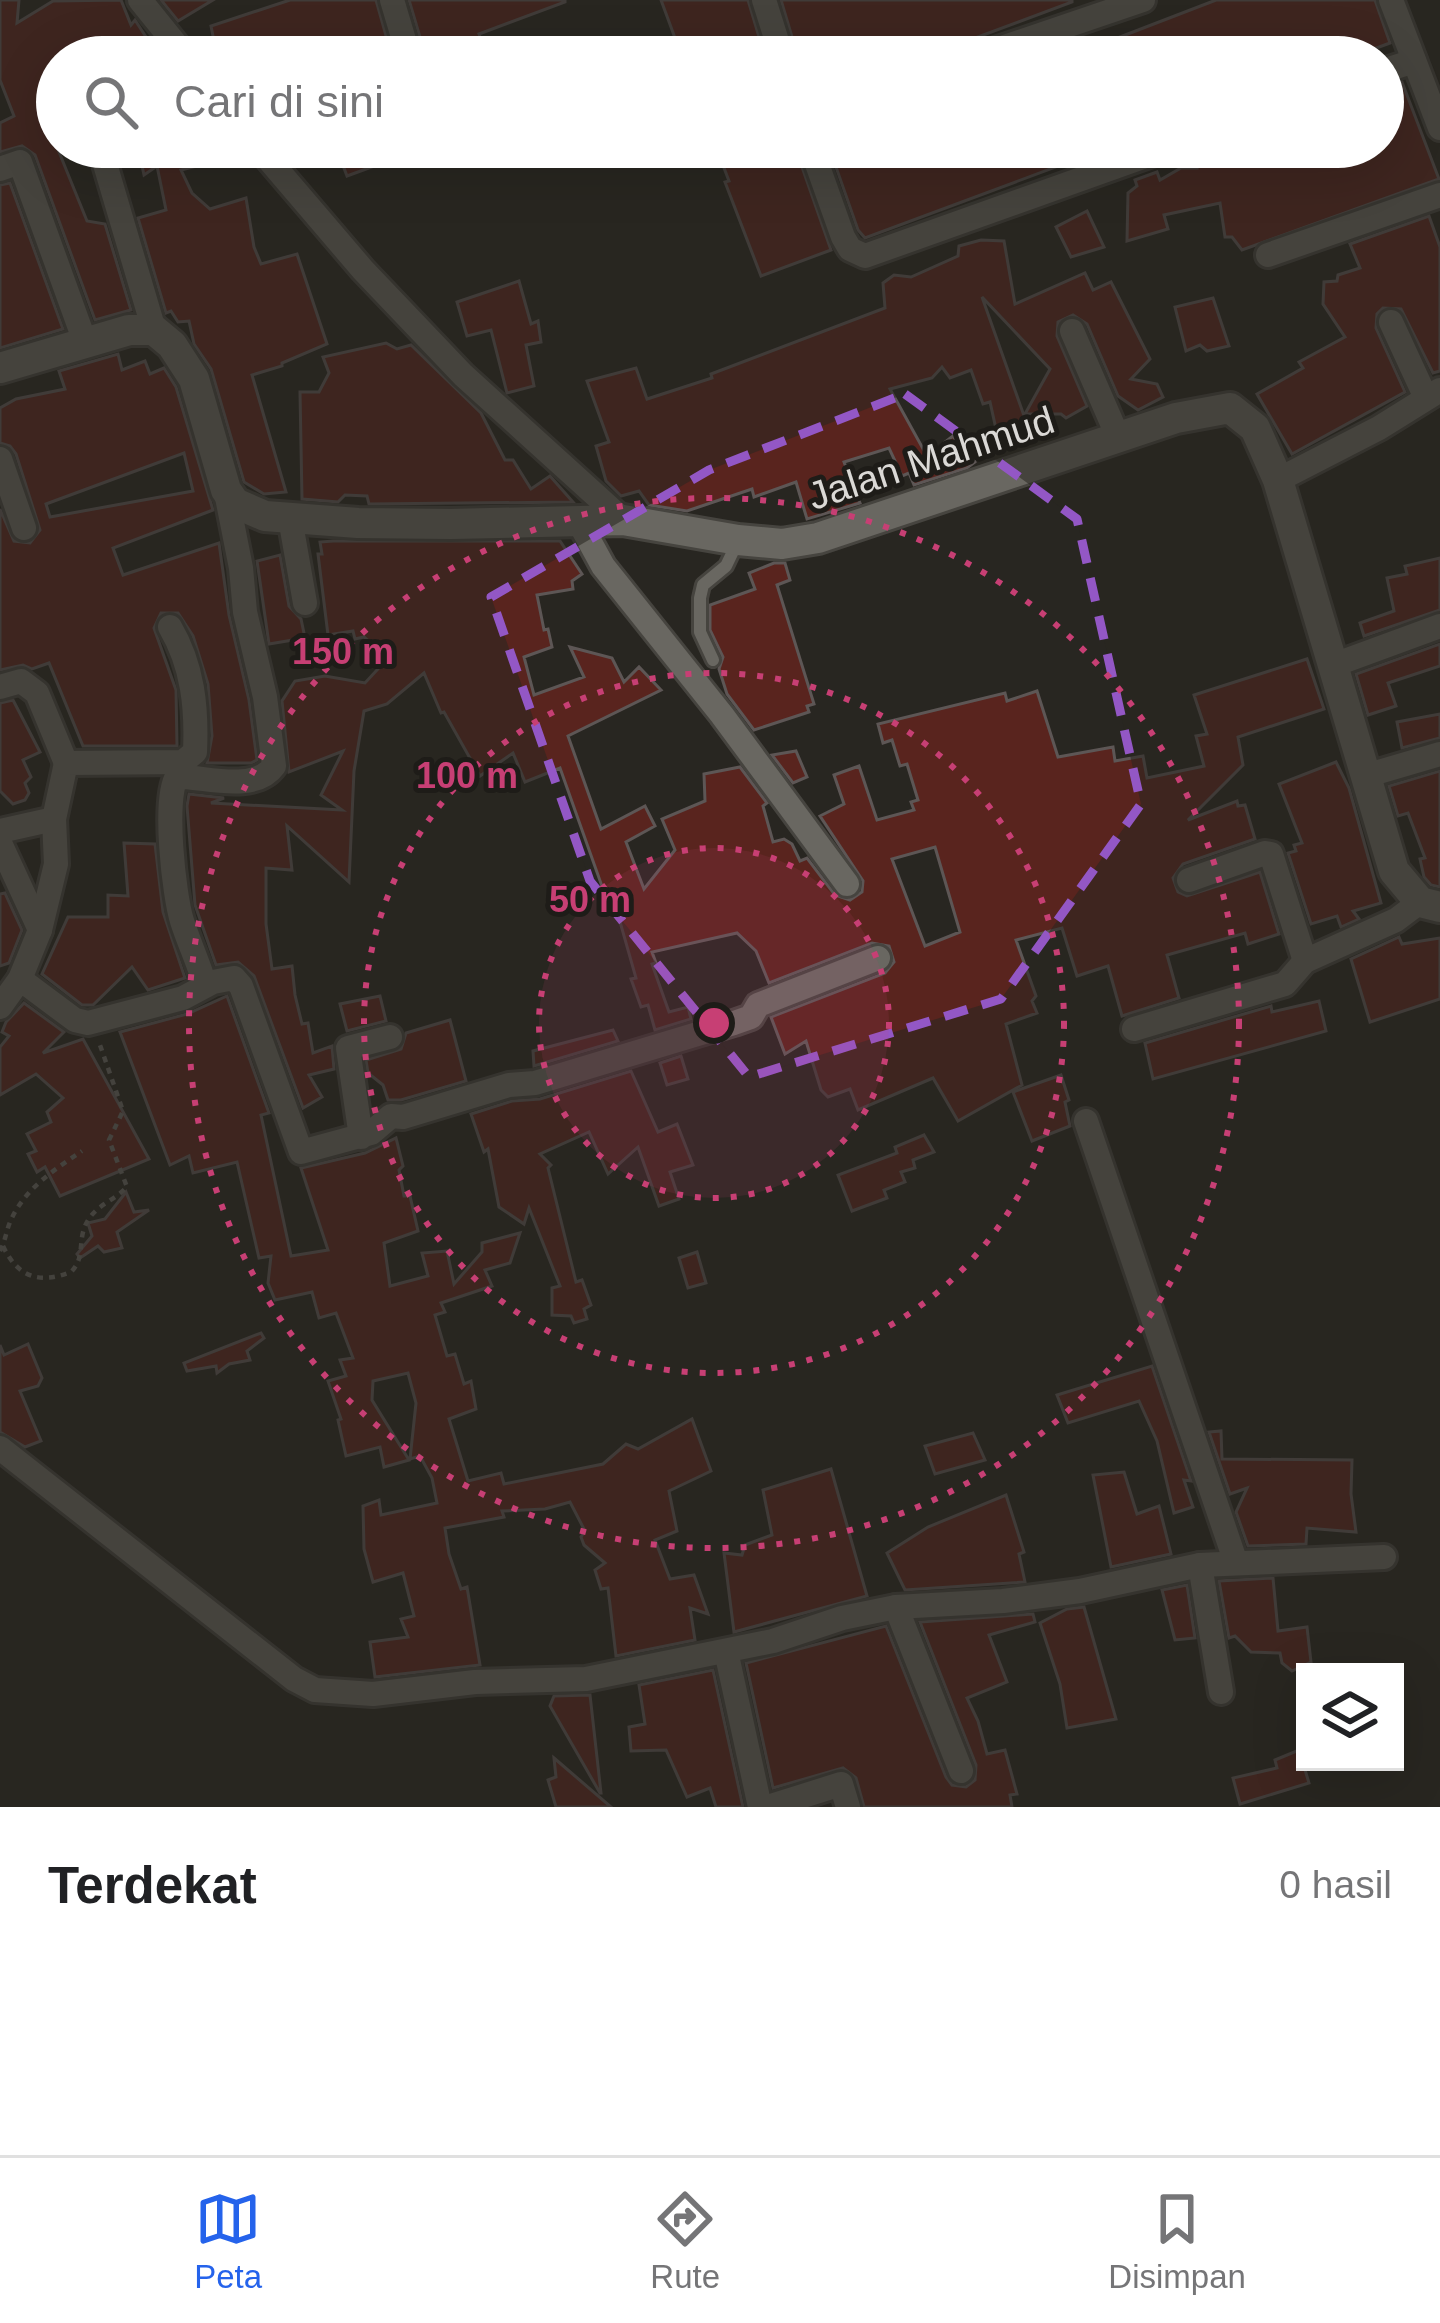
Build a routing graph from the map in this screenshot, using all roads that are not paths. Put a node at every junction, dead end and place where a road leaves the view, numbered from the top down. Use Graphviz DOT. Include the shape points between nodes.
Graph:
graph roads {
  1 [pos="140,0"];
  2 [pos="392,0"];
  3 [pos="764,0"];
  4 [pos="1143,0"];
  5 [pos="1390,0"];
  6 [pos="169,36"];
  7 [pos="403,36"];
  8 [pos="775,36"];
  9 [pos="1037,36"];
  10 [pos="1414,61"];
  11 [pos="1404,64"];
  12 [pos="1440,128"];
  13 [pos="106,168"];
  14 [pos="276,168"];
  15 [pos="819,168"];
  16 [pos="1112,168"];
  17 [pos="0,169"];
  18 [pos="1440,195"];
  19 [pos="1268,255"];
  20 [pos="1391,322"];
  21 [pos="154,330"];
  22 [pos="1072,331"];
  23 [pos="85,342"];
  24 [pos="0,368"];
  25 [pos="1433,394"];
  26 [pos="1118,437"];
  27 [pos="0,459"];
  28 [pos="1278,480"];
  29 [pos="225,487"];
  30 [pos="290,518"];
  31 [pos="623,520"];
  32 [pos="580,522"];
  33 [pos="24,528"];
  34 [pos="738,540"];
  35 [pos="305,603"];
  36 [pos="1440,626"];
  37 [pos="170,627"];
  38 [pos="713,661"];
  39 [pos="1331,666"];
  40 [pos="0,687"];
  41 [pos="1440,754"];
  42 [pos="66,764"];
  43 [pos="1365,776"];
  44 [pos="54,819"];
  45 [pos="0,831"];
  46 [pos="0,843"];
  47 [pos="1189,880"];
  48 [pos="847,884"];
  49 [pos="1430,905"];
  50 [pos="40,930"];
  51 [pos="878,958"];
  52 [pos="1305,961"];
  53 [pos="20,979"];
  54 [pos="205,986"];
  55 [pos="0,1007"];
  56 [pos="1134,1029"];
  57 [pos="390,1037"];
  58 [pos="1086,1121"];
  59 [pos="361,1137"];
  60 [pos="0,1448"];
  61 [pos="1384,1557"];
  62 [pos="1236,1563"];
  63 [pos="1200,1565"];
  64 [pos="896,1607"];
  65 [pos="726,1651"];
  66 [pos="1221,1692"];
  67 [pos="961,1771"];
  68 [pos="764,1807"];
  69 [pos="848,1807"];
  1 -- 6 [label="street"];
  2 -- 7 [label="street"];
  3 -- 8 [label="street"];
  4 -- 9 [label="street"];
  5 -- 10 [label="street"];
  10 -- 11 [label="street"];
  10 -- 12 [label="street"];
  13 -- 21 [label="street"];
  14 -- 31 [label="street" via="463,375"];
  15 -- 16 [label="street" via="843,237 866,256"];
  17 -- 23 [label="street" via="20,162"];
  18 -- 19 [label="street"];
  20 -- 25 [label="street"];
  21 -- 23 [label="street"];
  21 -- 29 [label="street" via="194,379"];
  22 -- 26 [label="street"];
  23 -- 24 [label="street"];
  25 -- 28 [label="street"];
  26 -- 28 [label="street, Jalan Mahmud" via="1230,408 1256,428"];
  26 -- 34 [label="street, Jalan Mahmud" via="808,541"];
  27 -- 33 [label="street"];
  28 -- 39 [label="street, Jalan Mahmud"];
  29 -- 30 [label="street, Jalan Mahmud" via="250,512"];
  29 -- 54 [label="street" via="274,766 252,781 176,777 171,785 181,919"];
  30 -- 32 [label="street, Jalan Mahmud"];
  30 -- 35 [label="street"];
  31 -- 32 [label="street, Jalan Mahmud"];
  31 -- 34 [label="street, Jalan Mahmud"];
  32 -- 48 [label="street" via="603,566"];
  34 -- 38 [label="lane" via="700,598 700,632"];
  36 -- 39 [label="street"];
  37 -- 42 [label="street" via="196,698 195,752 183,762"];
  39 -- 43 [label="street, Jalan Mahmud"];
  40 -- 42 [label="street" via="20,681 34,690"];
  41 -- 43 [label="street"];
  42 -- 44 [label="street"];
  43 -- 49 [label="street, Jalan Mahmud" via="1394,872"];
  44 -- 45 [label="street"];
  44 -- 50 [label="street" via="56,864"];
  46 -- 50 [label="street"];
  47 -- 52 [label="street" via="1271,854"];
  49 -- 52 [label="street"];
  50 -- 53 [label="street"];
  51 -- 59 [label="street" via="758,1005 734,1023 392,1116"];
  52 -- 56 [label="street" via="1285,984"];
  53 -- 54 [label="street" via="88,1023"];
  53 -- 55 [label="street"];
  54 -- 59 [label="street" via="232,977 240,983 301,1152"];
  57 -- 59 [label="street" via="348,1048"];
  58 -- 62 [label="street"];
  60 -- 65 [label="street" via="315,1690 373,1694 586,1679"];
  61 -- 62 [label="street"];
  62 -- 63 [label="street"];
  63 -- 64 [label="street" via="1041,1596"];
  63 -- 66 [label="street"];
  64 -- 65 [label="street"];
  64 -- 67 [label="street"];
  65 -- 68 [label="street"];
  68 -- 69 [label="street" via="841,1784"];
}
